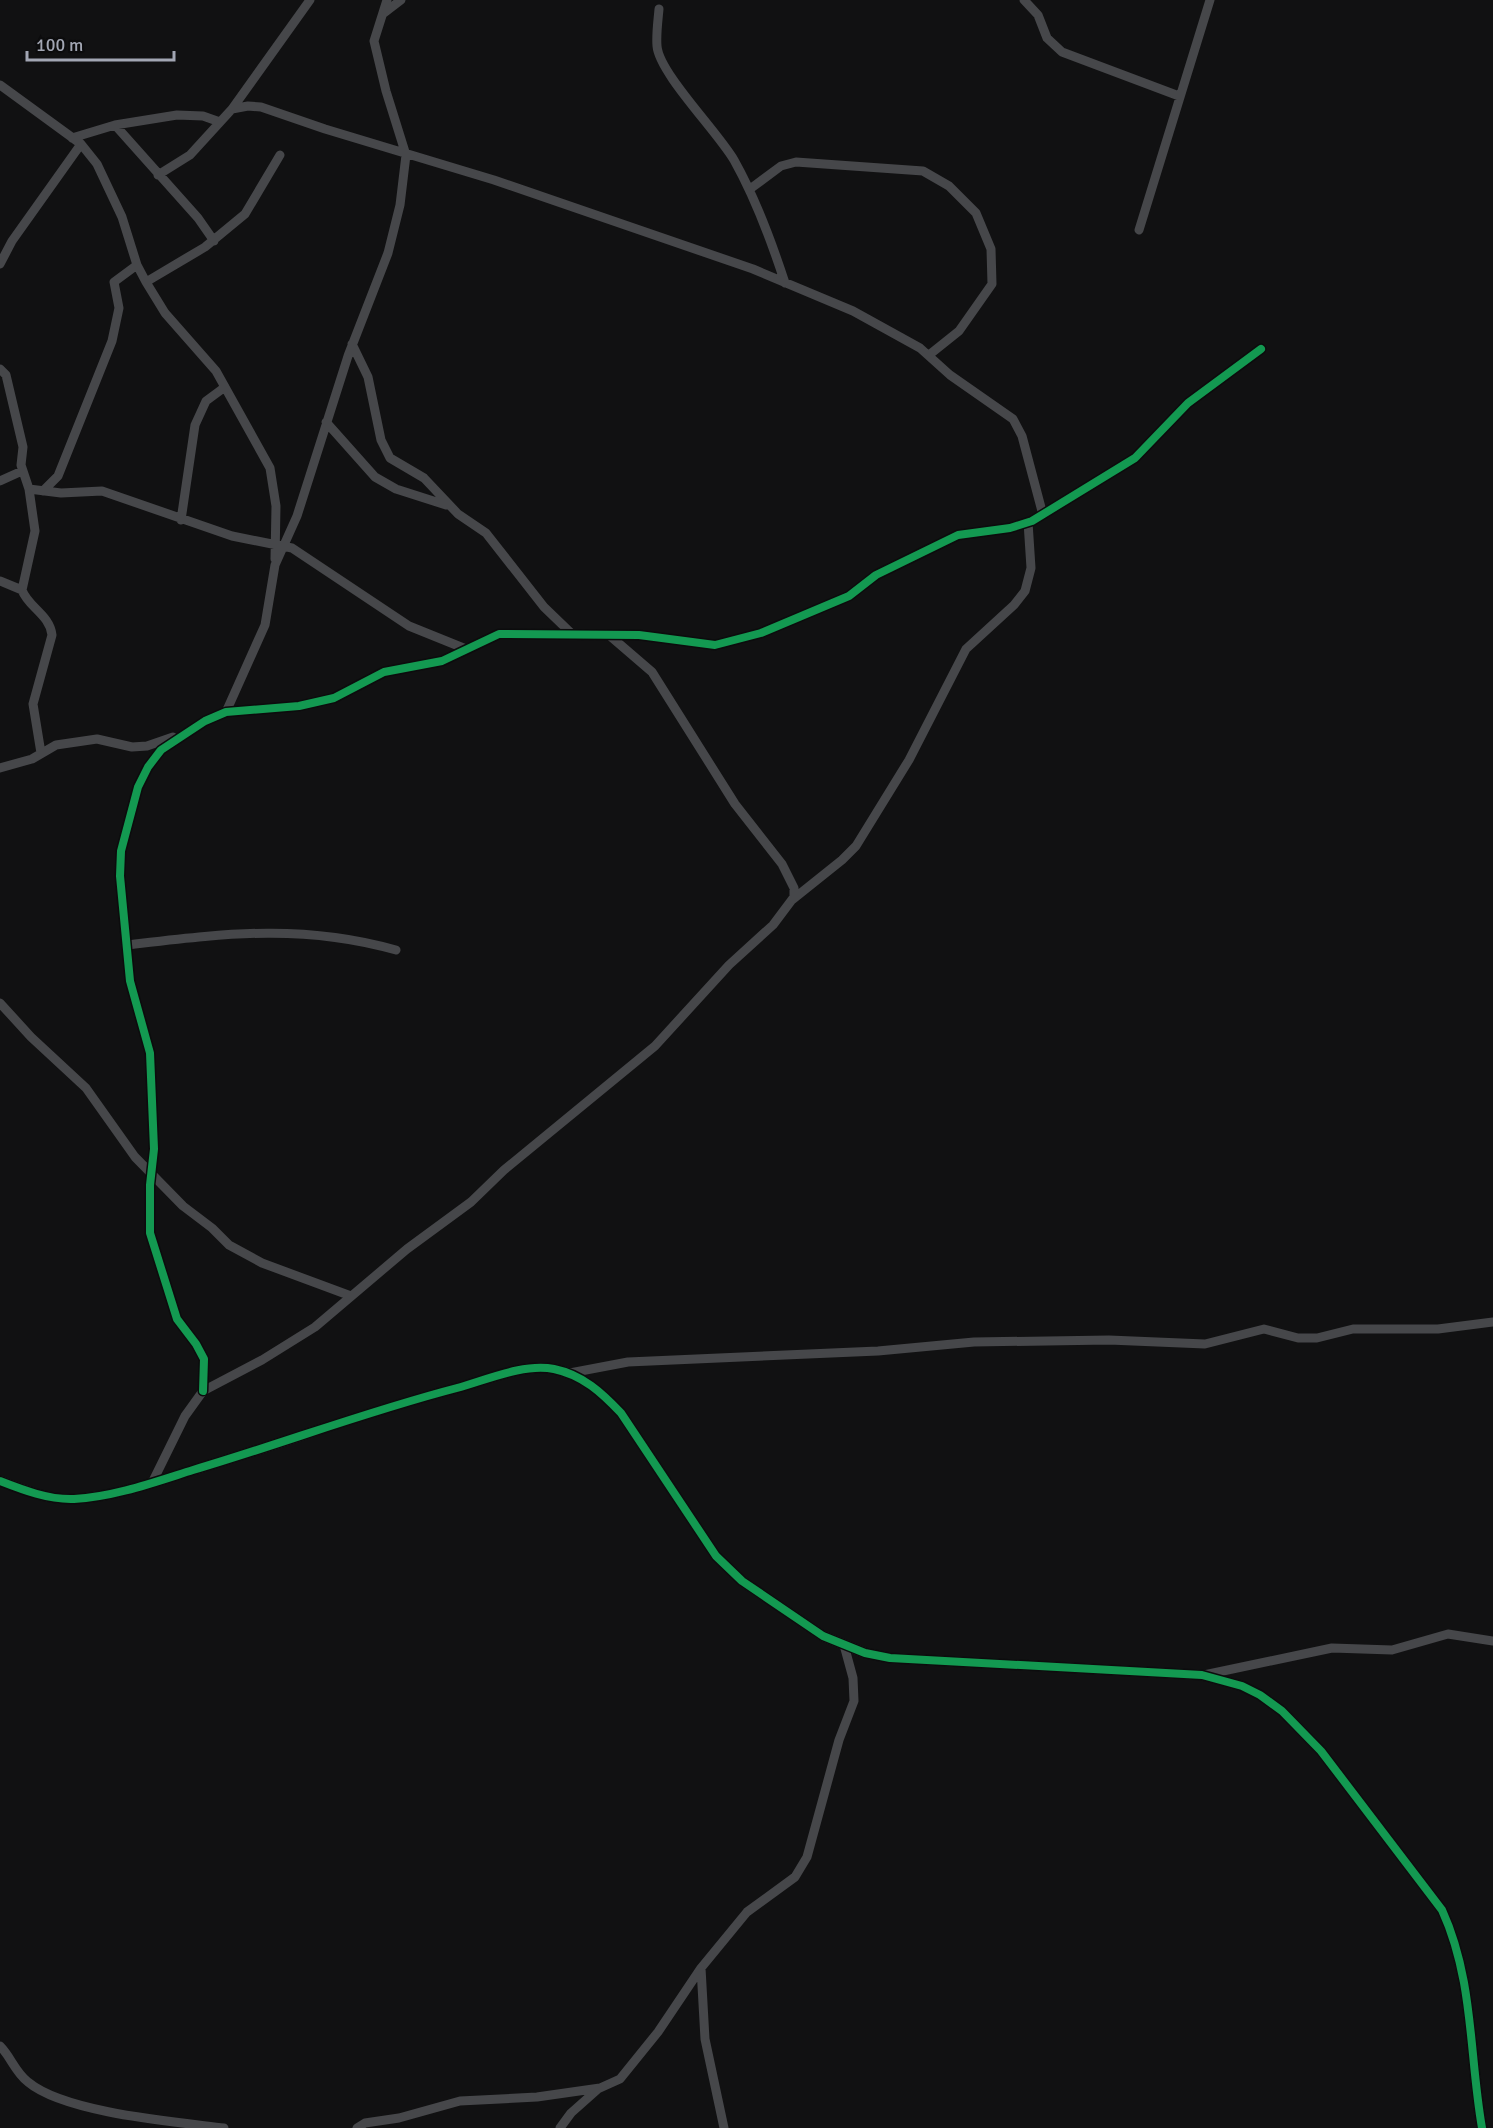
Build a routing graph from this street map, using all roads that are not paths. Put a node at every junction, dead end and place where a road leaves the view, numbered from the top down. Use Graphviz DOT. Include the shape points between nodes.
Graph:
graph roads {
  1 [pos="310,0"];
  2 [pos="387,0"];
  3 [pos="401,0"];
  4 [pos="1024,0"];
  5 [pos="1210,0"];
  6 [pos="659,9"];
  7 [pos="384,14"];
  8 [pos="0,85"];
  9 [pos="1179,96"];
  10 [pos="232,109"];
  11 [pos="219,122"];
  12 [pos="115,125"];
  13 [pos="72,138"];
  14 [pos="81,144"];
  15 [pos="406,155"];
  16 [pos="280,156"];
  17 [pos="158,175"];
  18 [pos="750,189"];
  19 [pos="1139,230"];
  20 [pos="214,241"];
  21 [pos="0,264"];
  22 [pos="137,265"];
  23 [pos="146,282"];
  24 [pos="785,283"];
  25 [pos="352,344"];
  26 [pos="1261,349"];
  27 [pos="929,355"];
  28 [pos="0,369"];
  29 [pos="225,387"];
  30 [pos="326,422"];
  31 [pos="22,471"];
  32 [pos="0,481"];
  33 [pos="28,489"];
  34 [pos="44,491"];
  35 [pos="451,508"];
  36 [pos="1043,514"];
  37 [pos="181,520"];
  38 [pos="1028,522"];
  39 [pos="280,545"];
  40 [pos="0,581"];
  41 [pos="22,590"];
  42 [pos="572,634"];
  43 [pos="609,635"];
  44 [pos="466,649"];
  45 [pos="226,712"];
  46 [pos="183,733"];
  47 [pos="40,753"];
  48 [pos="0,768"];
  49 [pos="792,900"];
  50 [pos="126,945"];
  51 [pos="396,950"];
  52 [pos="0,1003"];
  53 [pos="151,1172"];
  54 [pos="351,1296"];
  55 [pos="1493,1322"];
  56 [pos="570,1373"];
  57 [pos="203,1391"];
  58 [pos="0,1481"];
  59 [pos="152,1483"];
  60 [pos="1493,1641"];
  61 [pos="844,1645"];
  62 [pos="1202,1675"];
  63 [pos="701,1968"];
  64 [pos="0,2046"];
  65 [pos="600,2088"];
  66 [pos="365,2126"];
  67 [pos="224,2128"];
  68 [pos="560,2128"];
  69 [pos="724,2128"];
  70 [pos="1482,2128"];
  1 -- 10 [label="street"];
  2 -- 7 [label="street"];
  3 -- 7 [label="street"];
  4 -- 9 [label="street" via="1038,15 1053,46 1062,52"];
  5 -- 9 [label="street"];
  6 -- 18 [label="street" via="657,47 669,74 723,140"];
  7 -- 15 [label="street" via="375,44"];
  8 -- 13 [label="street"];
  9 -- 19 [label="street"];
  10 -- 11 [label="street"];
  10 -- 15 [label="street" via="261,107"];
  11 -- 12 [label="street" via="191,115"];
  11 -- 17 [label="street" via="190,155"];
  12 -- 13 [label="street"];
  12 -- 17 [label="street"];
  13 -- 14 [label="street"];
  14 -- 21 [label="street"];
  14 -- 22 [label="street" via="97,164 115,202"];
  15 -- 24 [label="street" via="494,180"];
  15 -- 25 [label="street" via="400,205 388,253"];
  16 -- 20 [label="street" via="249,210"];
  17 -- 20 [label="street"];
  18 -- 24 [label="street" via="764,218"];
  18 -- 27 [label="street" via="781,166 796,162 915,169 949,186 976,213 982,225 991,249 994,278 983,300 959,330"];
  20 -- 23 [label="street"];
  22 -- 23 [label="street"];
  22 -- 34 [label="street" via="115,280 119,308 112,341 58,476"];
  23 -- 29 [label="street" via="165,313 216,371"];
  24 -- 27 [label="street" via="853,310"];
  25 -- 30 [label="street"];
  25 -- 35 [label="street" via="368,377 386,452 424,478"];
  26 -- 36 [label="street" via="1188,403 1135,458"];
  27 -- 36 [label="street" via="950,375 1013,419 1022,436"];
  28 -- 31 [label="street" via="6,375 23,447"];
  29 -- 37 [label="street" via="206,401 195,425"];
  29 -- 39 [label="street" via="270,468"];
  30 -- 35 [label="street" via="375,477 396,489"];
  30 -- 39 [label="street" via="297,516"];
  31 -- 32 [label="street"];
  31 -- 33 [label="street"];
  33 -- 34 [label="street"];
  33 -- 41 [label="street" via="34,531"];
  34 -- 37 [label="street" via="102,491"];
  35 -- 42 [label="street" via="498,545 544,607"];
  36 -- 38 [label="street"];
  37 -- 39 [label="street" via="232,536"];
  38 -- 43 [label="street" via="958,535 876,575 825,608 737,642 715,645"];
  38 -- 49 [label="street" via="1031,568 1025,591 966,649 909,760 856,846"];
  39 -- 44 [label="street" via="298,551 409,626"];
  39 -- 45 [label="street" via="265,625"];
  40 -- 41 [label="street"];
  41 -- 47 [label="street" via="50,627 52,636 33,704"];
  42 -- 43 [label="street"];
  42 -- 44 [label="street" via="499,634"];
  43 -- 49 [label="street" via="652,672 735,804 782,864 795,890"];
  44 -- 45 [label="street" via="442,661 384,672 334,698"];
  45 -- 46 [label="street"];
  46 -- 47 [label="street" via="147,746 91,739 56,745"];
  46 -- 50 [label="street" via="161,750 148,767 129,820 120,876"];
  47 -- 48 [label="street"];
  49 -- 54 [label="street" via="774,925 729,965 655,1046 530,1148 471,1202 426,1233"];
  50 -- 51 [label="street" via="256,931 334,935"];
  50 -- 53 [label="street" via="130,981 150,1053"];
  52 -- 53 [label="street" via="86,1088 121,1140"];
  53 -- 54 [label="street" via="183,1206 236,1250"];
  53 -- 57 [label="street" via="149,1217 153,1249 177,1319 201,1352 205,1367"];
  54 -- 57 [label="street" via="315,1327"];
  55 -- 56 [label="street" via="1438,1329 1353,1329 1317,1338 1298,1338 1264,1329 1205,1344 1109,1340 974,1342 878,1351 628,1362"];
  56 -- 59 [label="street" via="544,1369 504,1375 417,1398"];
  56 -- 61 [label="street" via="603,1394 621,1413 716,1556 773,1604"];
  57 -- 59 [label="street" via="174,1435"];
  58 -- 59 [label="street" via="27,1491 73,1499"];
  60 -- 62 [label="street" via="1448,1634 1392,1650 1332,1648"];
  61 -- 62 [label="street" via="890,1658"];
  61 -- 63 [label="street" via="854,1678 854,1701 839,1740 807,1857 795,1877 747,1912"];
  62 -- 70 [label="street" via="1242,1686 1282,1710 1321,1751 1442,1910 1468,1995"];
  63 -- 65 [label="street" via="627,2071 620,2079"];
  63 -- 69 [label="street" via="705,2039"];
  64 -- 67 [label="street" via="29,2084 53,2095 154,2120"];
  65 -- 66 [label="street" via="516,2100 460,2101"];
  65 -- 68 [label="street"];
}
